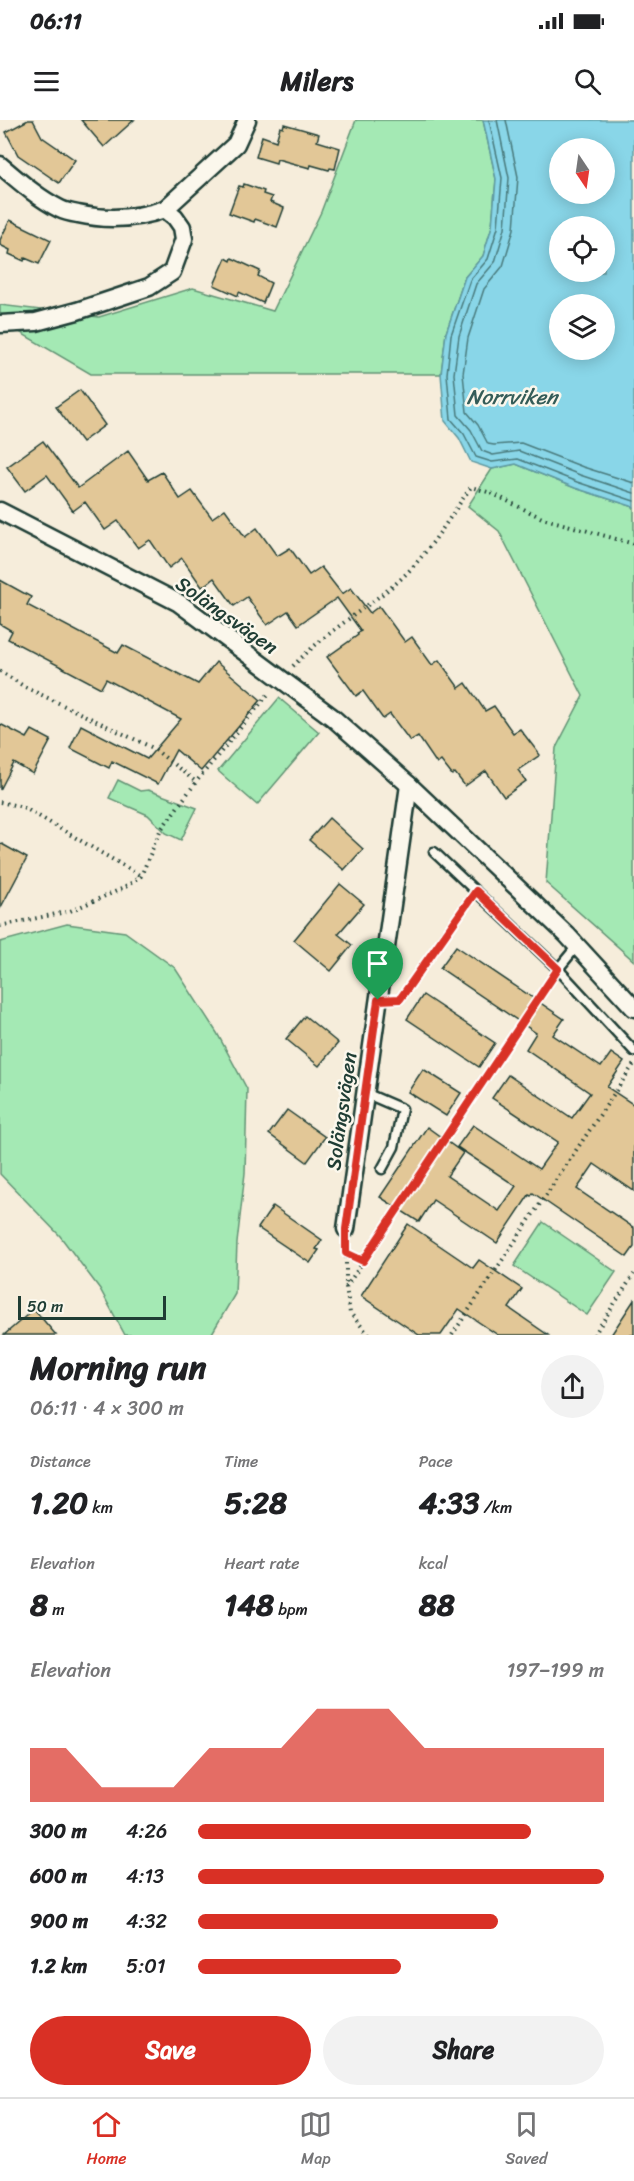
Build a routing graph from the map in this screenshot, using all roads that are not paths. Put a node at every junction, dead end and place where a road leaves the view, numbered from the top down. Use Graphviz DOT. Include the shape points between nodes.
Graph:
graph roads {
  1 [pos="247,120"];
  2 [pos="0,165"];
  3 [pos="165,209"];
  4 [pos="0,324"];
  5 [pos="0,511"];
  6 [pos="409,785"];
  7 [pos="434,852"];
  8 [pos="577,945"];
  9 [pos="558,969"];
  10 [pos="634,1008"];
  11 [pos="634,1051"];
  12 [pos="364,1092"];
  13 [pos="382,1169"];
  14 [pos="346,1229"];
  1 -- 3 [label="street" via="236,144"];
  2 -- 3 [label="street" via="62,210 98,219 124,219"];
  3 -- 4 [label="street" via="182,228 184,239 172,272 149,287 77,311 36,322"];
  5 -- 6 [label="street, Solängsvägen" via="179,603 332,717"];
  6 -- 8 [label="street, Solängsvägen"];
  6 -- 12 [label="street, Solängsvägen"];
  7 -- 9 [label="lane"];
  8 -- 9 [label="lane"];
  8 -- 10 [label="street, Solängsvägen"];
  9 -- 11 [label="lane"];
  12 -- 13 [label="lane" via="402,1109 394,1147"];
  12 -- 14 [label="street, Solängsvägen"];
}
